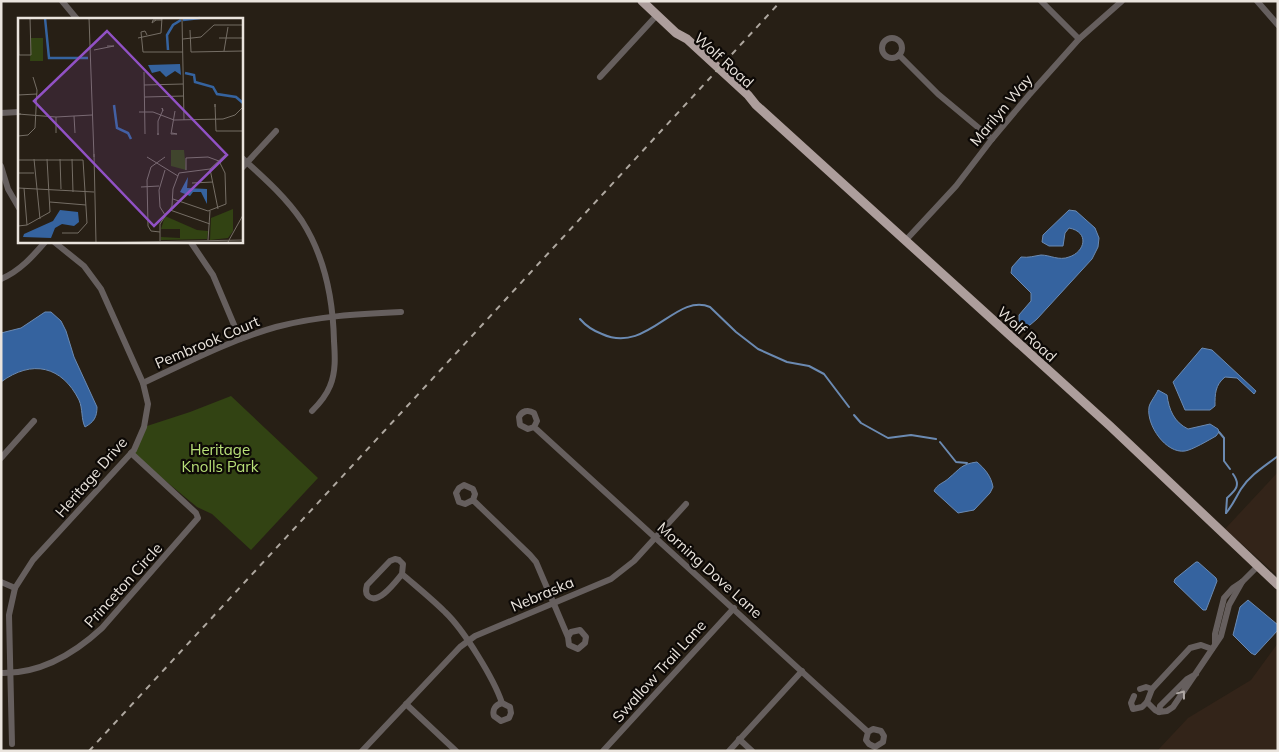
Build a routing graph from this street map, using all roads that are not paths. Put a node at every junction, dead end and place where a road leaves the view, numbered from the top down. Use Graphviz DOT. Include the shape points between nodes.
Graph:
graph roads {
  1 [pos="62,1"];
  2 [pos="642,1"];
  3 [pos="1041,1"];
  4 [pos="1122,1"];
  5 [pos="1257,1"];
  6 [pos="657,15"];
  7 [pos="76,18"];
  8 [pos="1278,25"];
  9 [pos="1079,39"];
  10 [pos="900,55"];
  11 [pos="600,77"];
  12 [pos="18,112"];
  13 [pos="1,113"];
  14 [pos="276,131"];
  15 [pos="992,139"];
  16 [pos="242,158"];
  17 [pos="247,163"];
  18 [pos="1,166"];
  19 [pos="242,168"];
  20 [pos="18,206"];
  21 [pos="905,241"];
  22 [pos="45,242"];
  23 [pos="55,242"];
  24 [pos="191,242"];
  25 [pos="1,279"];
  26 [pos="401,312"];
  27 [pos="333,316"];
  28 [pos="240,339"];
  29 [pos="143,383"];
  30 [pos="312,411"];
  31 [pos="34,422"];
  32 [pos="534,427"];
  33 [pos="131,454"];
  34 [pos="1,458"];
  35 [pos="473,500"];
  36 [pos="686,504"];
  37 [pos="656,537"];
  38 [pos="1258,566"];
  39 [pos="402,574"];
  40 [pos="1,582"];
  41 [pos="1278,585"];
  42 [pos="15,588"];
  43 [pos="553,603"];
  44 [pos="734,608"];
  45 [pos="568,636"];
  46 [pos="467,642"];
  47 [pos="1213,646"];
  48 [pos="802,671"];
  49 [pos="1,673"];
  50 [pos="11,673"];
  51 [pos="1152,689"];
  52 [pos="1140,690"];
  53 [pos="1134,696"];
  54 [pos="1147,702"];
  55 [pos="502,703"];
  56 [pos="406,704"];
  57 [pos="868,732"];
  58 [pos="740,739"];
  59 [pos="12,744"];
  60 [pos="362,751"];
  61 [pos="456,751"];
  62 [pos="603,751"];
  63 [pos="729,751"];
  64 [pos="752,751"];
  1 -- 7 [label="street"];
  2 -- 6 [label="main road, Wolf Road"];
  3 -- 9 [label="street"];
  4 -- 9 [label="street, Marilyn Way"];
  5 -- 8 [label="street"];
  6 -- 11 [label="street"];
  6 -- 21 [label="main road, Wolf Road" via="712,70 756,105"];
  9 -- 15 [label="street, Marilyn Way"];
  10 -- 15 [label="street" via="938,94"];
  12 -- 13 [label="street"];
  14 -- 17 [label="street"];
  15 -- 21 [label="street, Marilyn Way" via="956,186"];
  16 -- 17 [label="street"];
  17 -- 19 [label="street"];
  17 -- 27 [label="street" via="280,193 305,226 325,272"];
  18 -- 20 [label="street"];
  21 -- 38 [label="main road, Wolf Road"];
  22 -- 25 [label="street" via="28,262"];
  23 -- 29 [label="street, Heritage Drive" via="84,266 101,289"];
  24 -- 28 [label="street" via="213,275"];
  26 -- 27 [label="street, Pembrook Court"];
  27 -- 28 [label="street, Pembrook Court" via="276,327"];
  27 -- 30 [label="street" via="335,366 330,385"];
  28 -- 29 [label="street, Pembrook Court"];
  29 -- 33 [label="street, Heritage Drive" via="147,412 144,427"];
  31 -- 34 [label="street"];
  32 -- 37 [label="street, Morning Dove Lane"];
  33 -- 42 [label="street, Heritage Drive" via="34,560"];
  33 -- 50 [label="street, Princeton Circle" via="196,512 198,518 89,641 67,656"];
  35 -- 43 [label="street" via="530,555"];
  36 -- 37 [label="street, Nebraska"];
  37 -- 43 [label="street, Nebraska" via="630,565 611,579"];
  37 -- 44 [label="street, Morning Dove Lane"];
  38 -- 41 [label="main road, Wolf Road"];
  38 -- 47 [label="street" via="1242,582 1229,605 1221,636"];
  39 -- 39 [label="street" via="403,564 395,558 367,585 367,594 371,598 381,597"];
  39 -- 46 [label="street" via="445,612"];
  40 -- 42 [label="street"];
  42 -- 50 [label="street, Heritage Drive" via="9,615"];
  43 -- 45 [label="street"];
  43 -- 46 [label="street, Nebraska"];
  44 -- 48 [label="street, Morning Dove Lane"];
  44 -- 62 [label="street, Swallow Trail Lane"];
  46 -- 55 [label="street"];
  46 -- 56 [label="street, Nebraska"];
  47 -- 51 [label="street" via="1190,648"];
  47 -- 54 [label="street" via="1196,674 1160,706 1160,712"];
  48 -- 57 [label="street, Morning Dove Lane"];
  48 -- 58 [label="street"];
  49 -- 50 [label="street, Princeton Circle"];
  50 -- 59 [label="street, Heritage Drive"];
  51 -- 52 [label="street"];
  51 -- 54 [label="street"];
  53 -- 54 [label="street" via="1131,703 1134,709"];
  56 -- 60 [label="street, Nebraska"];
  56 -- 61 [label="street"];
  58 -- 63 [label="street"];
  58 -- 64 [label="street"];
}
